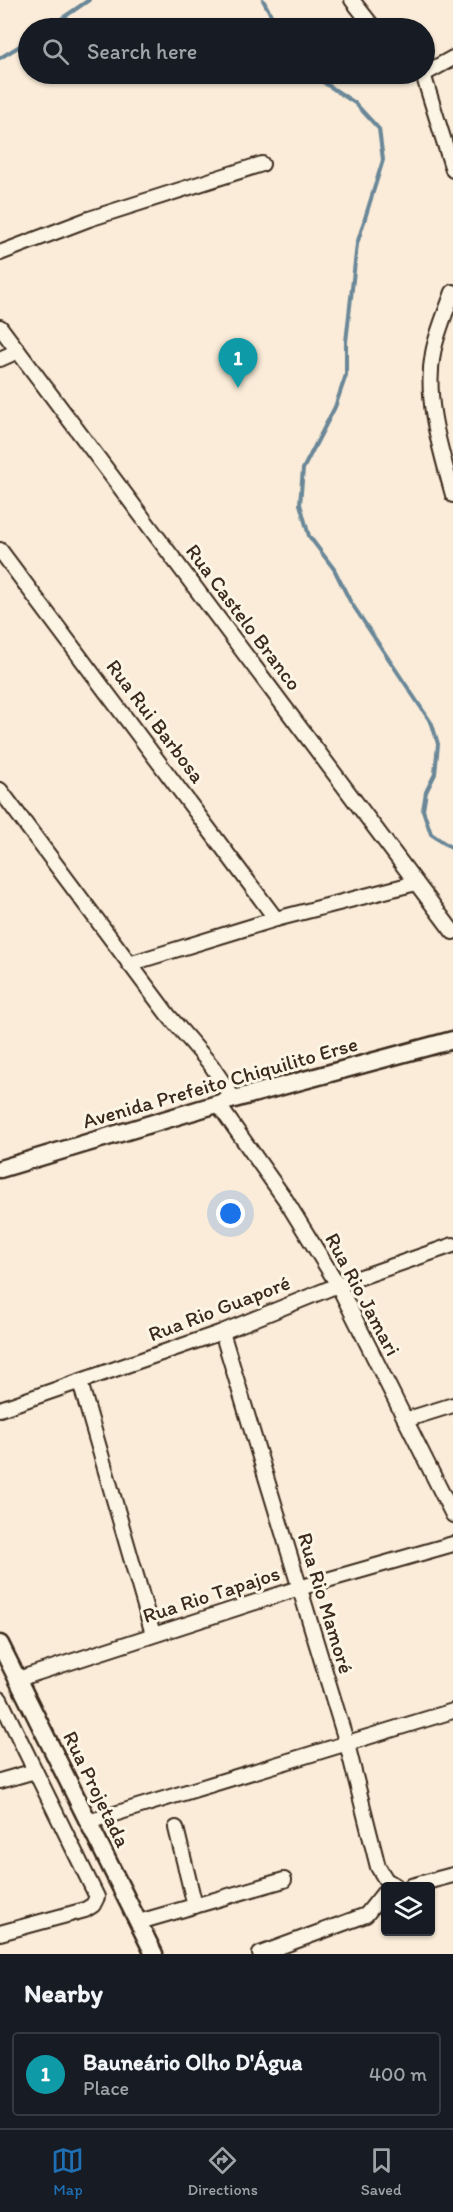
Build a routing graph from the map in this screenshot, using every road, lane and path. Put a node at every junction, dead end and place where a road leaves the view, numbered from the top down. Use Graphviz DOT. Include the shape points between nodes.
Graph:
graph roads {
  1 [pos="352,0"];
  2 [pos="367,18"];
  3 [pos="453,58"];
  4 [pos="435,68"];
  5 [pos="427,84"];
  6 [pos="262,164"];
  7 [pos="453,170"];
  8 [pos="0,253"];
  9 [pos="453,292"];
  10 [pos="0,327"];
  11 [pos="18,351"];
  12 [pos="0,359"];
  13 [pos="453,495"];
  14 [pos="0,550"];
  15 [pos="0,790"];
  16 [pos="416,883"];
  17 [pos="276,919"];
  18 [pos="453,932"];
  19 [pos="129,964"];
  20 [pos="453,1040"];
  21 [pos="226,1102"];
  22 [pos="0,1169"];
  23 [pos="453,1245"];
  24 [pos="338,1285"];
  25 [pos="222,1332"];
  26 [pos="80,1382"];
  27 [pos="453,1405"];
  28 [pos="0,1408"];
  29 [pos="405,1420"];
  30 [pos="453,1515"];
  31 [pos="453,1544"];
  32 [pos="299,1588"];
  33 [pos="153,1634"];
  34 [pos="0,1644"];
  35 [pos="18,1679"];
  36 [pos="0,1699"];
  37 [pos="453,1711"];
  38 [pos="347,1744"];
  39 [pos="35,1771"];
  40 [pos="0,1781"];
  41 [pos="88,1822"];
  42 [pos="176,1828"];
  43 [pos="453,1875"];
  44 [pos="284,1880"];
  45 [pos="387,1882"];
  46 [pos="428,1882"];
  47 [pos="381,1898"];
  48 [pos="195,1906"];
  49 [pos="139,1922"];
  50 [pos="0,1933"];
  51 [pos="154,1954"];
  52 [pos="260,1954"];
  1 -- 2 [label="street"];
  3 -- 4 [label="street"];
  5 -- 7 [label="street"];
  6 -- 8 [label="street" via="89,219"];
  9 -- 13 [label="street" via="433,353 431,381 437,434"];
  10 -- 11 [label="street, Rua Castelo Branco"];
  11 -- 12 [label="street"];
  11 -- 16 [label="street, Rua Castelo Branco"];
  14 -- 17 [label="street, Rua Rui Barbosa"];
  15 -- 19 [label="street, Rua Rio Jamari"];
  16 -- 17 [label="street"];
  16 -- 18 [label="street, Rua Castelo Branco"];
  17 -- 19 [label="street"];
  19 -- 21 [label="street, Rua Rio Jamari" via="211,1065"];
  20 -- 21 [label="street, Avenida Prefeito Chiquilito Erse"];
  21 -- 22 [label="street, Avenida Prefeito Chiquilito Erse"];
  21 -- 24 [label="street, Rua Rio Jamari"];
  23 -- 24 [label="street, Rua Rio Guaporé"];
  24 -- 25 [label="street, Rua Rio Guaporé"];
  24 -- 29 [label="street, Rua Rio Jamari"];
  25 -- 26 [label="street, Rua Rio Guaporé"];
  25 -- 32 [label="street, Rua Rio Mamoré"];
  26 -- 28 [label="street, Rua Rio Guaporé"];
  26 -- 33 [label="street"];
  27 -- 29 [label="street"];
  29 -- 30 [label="street, Rua Rio Jamari"];
  31 -- 32 [label="street, Rua Rio Tapajos"];
  32 -- 33 [label="street, Rua Rio Tapajos"];
  32 -- 38 [label="street, Rua Rio Mamoré"];
  33 -- 35 [label="street, Rua Rio Tapajos"];
  34 -- 35 [label="street, Rua Projetada"];
  35 -- 41 [label="street, Rua Projetada"];
  36 -- 39 [label="street"];
  37 -- 38 [label="street"];
  38 -- 41 [label="street"];
  38 -- 45 [label="street, Rua Rio Mamoré" via="378,1867"];
  39 -- 40 [label="street"];
  39 -- 50 [label="street" via="97,1893 96,1901 85,1910"];
  41 -- 49 [label="street, Rua Projetada"];
  42 -- 48 [label="street"];
  43 -- 46 [label="street"];
  44 -- 48 [label="street"];
  47 -- 52 [label="street" via="366,1915"];
  48 -- 49 [label="street"];
  49 -- 51 [label="street, Rua Projetada"];
}
